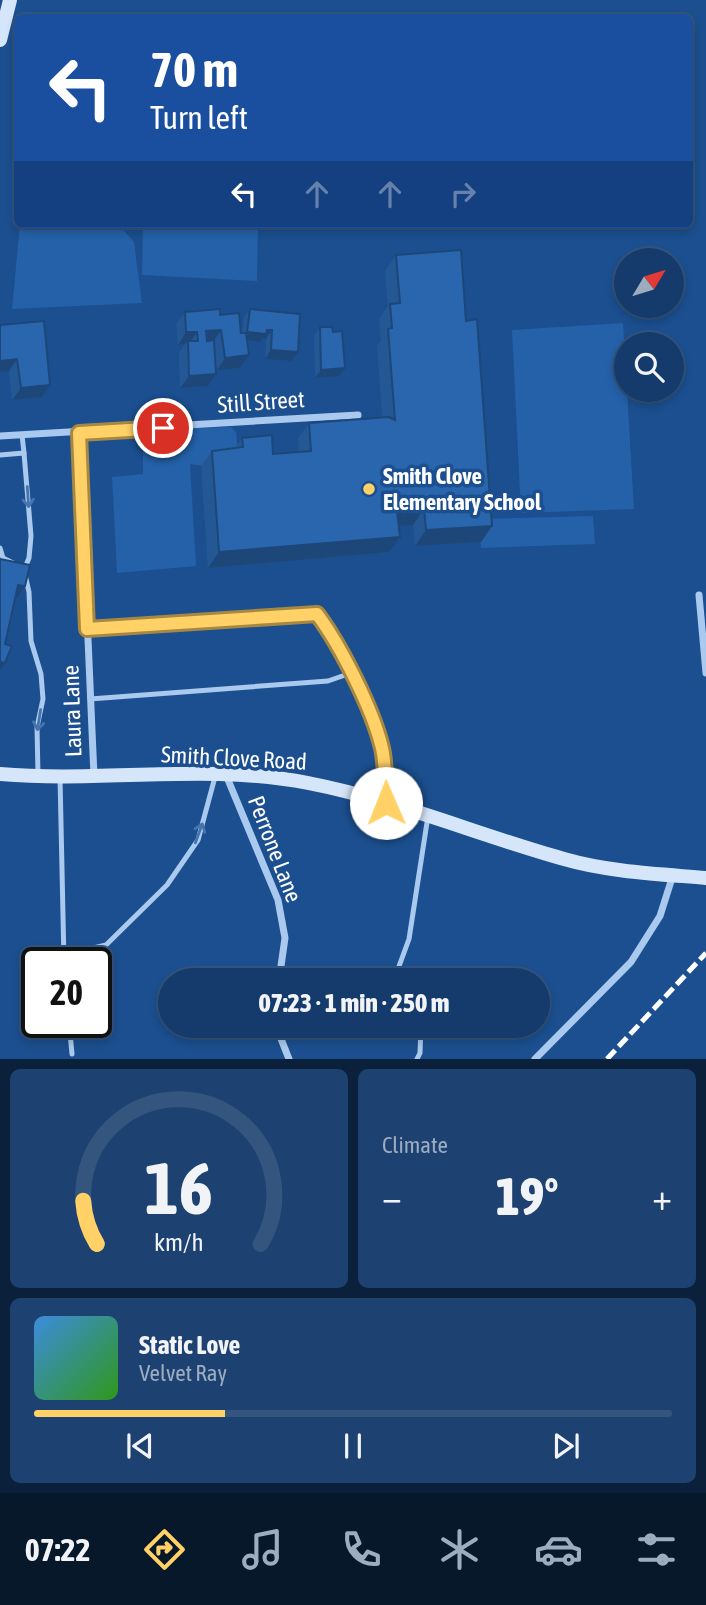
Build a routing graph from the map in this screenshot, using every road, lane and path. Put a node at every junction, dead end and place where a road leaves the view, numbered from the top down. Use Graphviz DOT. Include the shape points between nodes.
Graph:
graph roads {
  1 [pos="10,0"];
  2 [pos="0,40"];
  3 [pos="358,415"];
  4 [pos="79,433"];
  5 [pos="22,435"];
  6 [pos="0,436"];
  7 [pos="24,453"];
  8 [pos="0,455"];
  9 [pos="0,548"];
  10 [pos="24,569"];
  11 [pos="699,595"];
  12 [pos="87,629"];
  13 [pos="351,673"];
  14 [pos="706,673"];
  15 [pos="90,699"];
  16 [pos="0,774"];
  17 [pos="221,775"];
  18 [pos="94,776"];
  19 [pos="60,777"];
  20 [pos="38,778"];
  21 [pos="386,803"];
  22 [pos="429,815"];
  23 [pos="673,875"];
  24 [pos="706,878"];
  25 [pos="64,947"];
  26 [pos="100,947"];
  27 [pos="281,968"];
  28 [pos="398,968"];
  29 [pos="70,1038"];
  30 [pos="280,1038"];
  31 [pos="421,1038"];
  32 [pos="72,1054"];
  33 [pos="289,1059"];
  34 [pos="416,1059"];
  35 [pos="536,1059"];
  1 -- 2 [label="street"];
  3 -- 4 [label="street, Still Street"];
  4 -- 5 [label="street, Still Street"];
  4 -- 12 [label="street, Laura Lane"];
  5 -- 6 [label="street, Still Street"];
  5 -- 7 [label="lane"];
  7 -- 8 [label="lane"];
  7 -- 10 [label="lane, one-way" via="31,536"];
  9 -- 10 [label="lane" via="3,558"];
  10 -- 20 [label="lane, one-way" via="31,642 42,687"];
  11 -- 14 [label="street"];
  12 -- 13 [label="lane" via="317,614"];
  12 -- 15 [label="street, Laura Lane"];
  13 -- 15 [label="lane" via="328,681"];
  13 -- 21 [label="lane" via="381,745"];
  15 -- 18 [label="street, Laura Lane"];
  16 -- 20 [label="street, Smith Clove Road"];
  17 -- 18 [label="street, Smith Clove Road"];
  17 -- 21 [label="street, Smith Clove Road" via="307,783"];
  26 -- 17 [label="lane, one-way" via="167,885 198,840"];
  17 -- 27 [label="street, Perrone Lane" via="278,900 285,938"];
  18 -- 19 [label="street, Smith Clove Road"];
  19 -- 20 [label="street, Smith Clove Road"];
  19 -- 25 [label="lane"];
  21 -- 22 [label="street, Smith Clove Road"];
  22 -- 23 [label="street, Smith Clove Road" via="566,860"];
  22 -- 28 [label="lane" via="412,926"];
  23 -- 24 [label="street, Smith Clove Road"];
  23 -- 35 [label="street" via="660,916 631,962"];
  29 -- 32 [label="lane"];
  30 -- 33 [label="street"];
  31 -- 34 [label="lane"];
}
